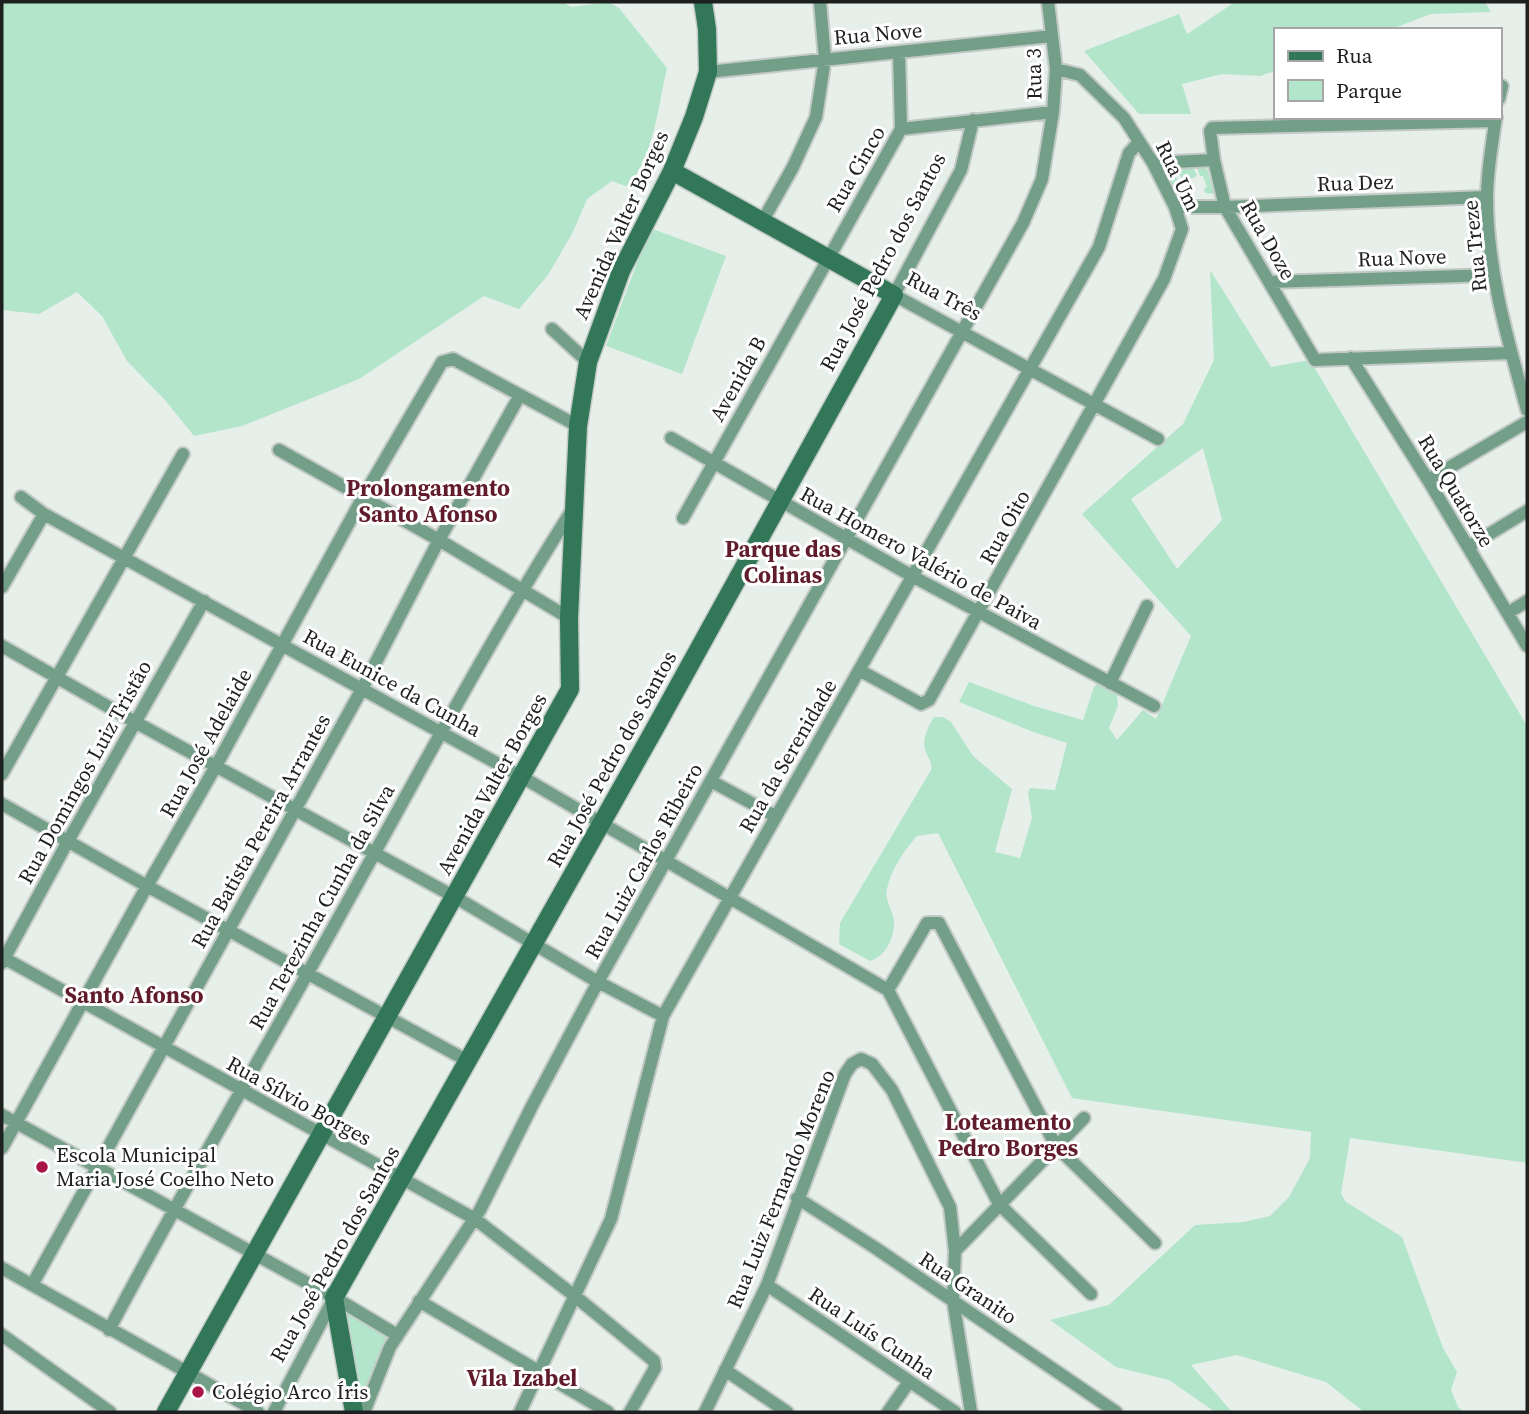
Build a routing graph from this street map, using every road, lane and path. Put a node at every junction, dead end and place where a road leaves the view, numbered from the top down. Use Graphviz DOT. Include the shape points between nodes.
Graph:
graph roads {
  1 [pos="703,2"];
  2 [pos="820,2"];
  3 [pos="1048,2"];
  4 [pos="1052,36"];
  5 [pos="900,52"];
  6 [pos="825,59"];
  7 [pos="1056,69"];
  8 [pos="708,72"];
  9 [pos="1502,86"];
  10 [pos="1501,90"];
  11 [pos="1054,112"];
  12 [pos="1496,119"];
  13 [pos="973,120"];
  14 [pos="901,129"];
  15 [pos="1139,142"];
  16 [pos="1214,160"];
  17 [pos="1153,163"];
  18 [pos="672,171"];
  19 [pos="1487,197"];
  20 [pos="1175,207"];
  21 [pos="1225,207"];
  22 [pos="762,222"];
  23 [pos="827,259"];
  24 [pos="1494,275"];
  25 [pos="1270,282"];
  26 [pos="894,295"];
  27 [pos="552,329"];
  28 [pos="962,331"];
  29 [pos="1511,353"];
  30 [pos="1350,358"];
  31 [pos="588,362"];
  32 [pos="1028,368"];
  33 [pos="520,395"];
  34 [pos="1096,405"];
  35 [pos="1527,410"];
  36 [pos="1527,422"];
  37 [pos="578,426"];
  38 [pos="671,438"];
  39 [pos="1158,439"];
  40 [pos="279,450"];
  41 [pos="183,454"];
  42 [pos="713,463"];
  43 [pos="1428,480"];
  44 [pos="21,497"];
  45 [pos="363,497"];
  46 [pos="780,502"];
  47 [pos="574,506"];
  48 [pos="1527,511"];
  49 [pos="44,514"];
  50 [pos="683,518"];
  51 [pos="846,539"];
  52 [pos="439,540"];
  53 [pos="1468,547"];
  54 [pos="124,557"];
  55 [pos="912,576"];
  56 [pos="2,587"];
  57 [pos="521,589"];
  58 [pos="204,601"];
  59 [pos="1527,601"];
  60 [pos="1147,606"];
  61 [pos="979,612"];
  62 [pos="1508,613"];
  63 [pos="569,618"];
  64 [pos="283,644"];
  65 [pos="2,646"];
  66 [pos="1527,646"];
  67 [pos="859,670"];
  68 [pos="57,677"];
  69 [pos="1110,682"];
  70 [pos="362,689"];
  71 [pos="1154,706"];
  72 [pos="135,722"];
  73 [pos="442,733"];
  74 [pos="216,766"];
  75 [pos="2,774"];
  76 [pos="522,777"];
  77 [pos="711,781"];
  78 [pos="2,804"];
  79 [pos="296,809"];
  80 [pos="775,816"];
  81 [pos="601,823"];
  82 [pos="68,841"];
  83 [pos="374,854"];
  84 [pos="666,862"];
  85 [pos="147,886"];
  86 [pos="455,897"];
  87 [pos="731,898"];
  88 [pos="228,929"];
  89 [pos="534,944"];
  90 [pos="3,959"];
  91 [pos="307,974"];
  92 [pos="598,982"];
  93 [pos="888,990"];
  94 [pos="82,1002"];
  95 [pos="663,1016"];
  96 [pos="387,1017"];
  97 [pos="162,1047"];
  98 [pos="468,1061"];
  99 [pos="242,1091"];
  100 [pos="2,1115"];
  101 [pos="1083,1118"];
  102 [pos="15,1123"];
  103 [pos="322,1135"];
  104 [pos="1056,1146"];
  105 [pos="2,1148"];
  106 [pos="95,1167"];
  107 [pos="402,1180"];
  108 [pos="797,1198"];
  109 [pos="999,1204"];
  110 [pos="172,1210"];
  111 [pos="475,1219"];
  112 [pos="1155,1243"];
  113 [pos="955,1251"];
  114 [pos="253,1255"];
  115 [pos="2,1268"];
  116 [pos="32,1284"];
  117 [pos="767,1285"];
  118 [pos="1091,1294"];
  119 [pos="576,1297"];
  120 [pos="334,1298"];
  121 [pos="953,1300"];
  122 [pos="419,1301"];
  123 [pos="109,1330"];
  124 [pos="2,1335"];
  125 [pos="397,1335"];
  126 [pos="725,1370"];
  127 [pos="188,1372"];
  128 [pos="540,1372"];
  129 [pos="909,1382"];
  130 [pos="110,1412"];
  131 [pos="166,1412"];
  132 [pos="258,1412"];
  133 [pos="274,1412"];
  134 [pos="354,1412"];
  135 [pos="364,1412"];
  136 [pos="520,1412"];
  137 [pos="608,1412"];
  138 [pos="630,1412"];
  139 [pos="705,1412"];
  140 [pos="787,1412"];
  141 [pos="888,1412"];
  142 [pos="955,1412"];
  143 [pos="971,1412"];
  144 [pos="1116,1412"];
  1 -- 8 [label="street, Avenida Valter Borges"];
  2 -- 6 [label="street"];
  3 -- 4 [label="street"];
  4 -- 5 [label="street, Rua Nove"];
  4 -- 7 [label="street, Rua 3"];
  5 -- 6 [label="street, Rua Nove"];
  5 -- 14 [label="street, Rua Cinco"];
  6 -- 8 [label="street, Rua Nove"];
  6 -- 22 [label="street" via="816,117"];
  7 -- 11 [label="street, Rua 3"];
  7 -- 15 [label="street, Rua Um" via="1080,75 1124,118"];
  8 -- 18 [label="street, Avenida Valter Borges"];
  9 -- 10 [label="street"];
  11 -- 13 [label="street"];
  11 -- 28 [label="street, Rua 3" via="1041,179 1023,223"];
  12 -- 16 [label="street, Rua Doze" via="1213,128"];
  12 -- 19 [label="street, Rua Treze"];
  13 -- 14 [label="street"];
  13 -- 26 [label="street, Rua José Pedro dos Santos" via="961,170"];
  14 -- 23 [label="street, Rua Cinco"];
  15 -- 17 [label="street, Rua Um"];
  15 -- 32 [label="street, Rua da Serenidade" via="1129,153 1099,247"];
  16 -- 17 [label="street"];
  16 -- 21 [label="street, Rua Doze"];
  17 -- 20 [label="street, Rua Um"];
  18 -- 22 [label="street, Rua Três"];
  18 -- 31 [label="street, Avenida Valter Borges" via="621,271"];
  19 -- 21 [label="street, Rua Dez"];
  19 -- 24 [label="street, Rua Treze"];
  20 -- 21 [label="street, Rua Dez"];
  20 -- 34 [label="street, Rua Um" via="1182,229 1164,279"];
  21 -- 25 [label="street, Rua Doze"];
  22 -- 23 [label="street, Rua Três"];
  23 -- 26 [label="street, Rua Três"];
  23 -- 42 [label="street, Avenida B"];
  24 -- 25 [label="street, Rua Nove"];
  24 -- 29 [label="street, Rua Treze"];
  25 -- 30 [label="street, Rua Doze" via="1315,360"];
  26 -- 28 [label="street, Rua Três"];
  26 -- 46 [label="street, Rua José Pedro dos Santos"];
  27 -- 31 [label="street"];
  28 -- 32 [label="street, Rua Três"];
  28 -- 51 [label="street, Rua Luiz Carlos Ribeiro"];
  29 -- 30 [label="street"];
  29 -- 35 [label="street, Rua Treze"];
  30 -- 43 [label="street, Rua Quatorze"];
  31 -- 37 [label="street, Avenida Valter Borges"];
  32 -- 34 [label="street, Rua Três"];
  32 -- 55 [label="street, Rua da Serenidade"];
  33 -- 37 [label="street"];
  33 -- 45 [label="street, Rua José Adelaide" via="453,359 442,362"];
  33 -- 52 [label="street, Rua Batista Pereira Arrantes"];
  34 -- 39 [label="street, Rua Três"];
  34 -- 61 [label="street, Rua Oito"];
  36 -- 43 [label="street"];
  37 -- 47 [label="street, Avenida Valter Borges"];
  38 -- 42 [label="street, Rua Homero Valério de Paiva"];
  40 -- 45 [label="street"];
  41 -- 54 [label="street"];
  42 -- 46 [label="street, Rua Homero Valério de Paiva"];
  42 -- 50 [label="street, Avenida B"];
  43 -- 53 [label="street, Rua Quatorze"];
  44 -- 49 [label="street, Rua Eunice da Cunha"];
  45 -- 52 [label="street"];
  45 -- 64 [label="street, Rua José Adelaide"];
  46 -- 51 [label="street, Rua Homero Valério de Paiva"];
  46 -- 81 [label="street, Rua José Pedro dos Santos"];
  47 -- 57 [label="street, Rua Terezinha Cunha da Silva"];
  47 -- 63 [label="street, Avenida Valter Borges"];
  48 -- 53 [label="street"];
  49 -- 54 [label="street, Rua Eunice da Cunha"];
  49 -- 56 [label="street"];
  51 -- 55 [label="street, Rua Homero Valério de Paiva"];
  51 -- 77 [label="street, Rua Luiz Carlos Ribeiro"];
  52 -- 57 [label="street"];
  52 -- 70 [label="street, Rua Batista Pereira Arrantes"];
  53 -- 62 [label="street, Rua Quatorze"];
  54 -- 58 [label="street, Rua Eunice da Cunha"];
  54 -- 68 [label="street"];
  55 -- 61 [label="street, Rua Homero Valério de Paiva"];
  55 -- 67 [label="street, Rua da Serenidade"];
  57 -- 63 [label="street"];
  57 -- 73 [label="street, Rua Terezinha Cunha da Silva"];
  58 -- 64 [label="street, Rua Eunice da Cunha"];
  58 -- 72 [label="street, Rua Domingos Luiz Tristão"];
  59 -- 62 [label="street"];
  60 -- 69 [label="street"];
  61 -- 67 [label="street, Rua Oito" via="926,703"];
  61 -- 69 [label="street, Rua Homero Valério de Paiva"];
  62 -- 66 [label="street, Rua Quatorze"];
  63 -- 76 [label="street, Avenida Valter Borges" via="570,689"];
  64 -- 70 [label="street, Rua Eunice da Cunha"];
  64 -- 74 [label="street, Rua José Adelaide"];
  65 -- 68 [label="street"];
  67 -- 80 [label="street, Rua da Serenidade"];
  68 -- 72 [label="street"];
  68 -- 75 [label="street"];
  69 -- 71 [label="street, Rua Homero Valério de Paiva"];
  70 -- 73 [label="street, Rua Eunice da Cunha"];
  70 -- 79 [label="street, Rua Batista Pereira Arrantes"];
  72 -- 74 [label="street"];
  72 -- 82 [label="street, Rua Domingos Luiz Tristão"];
  73 -- 76 [label="street, Rua Eunice da Cunha"];
  73 -- 83 [label="street, Rua Terezinha Cunha da Silva"];
  74 -- 79 [label="street"];
  74 -- 85 [label="street, Rua José Adelaide"];
  76 -- 81 [label="street, Rua Eunice da Cunha"];
  76 -- 86 [label="street, Avenida Valter Borges"];
  77 -- 80 [label="street"];
  77 -- 84 [label="street, Rua Luiz Carlos Ribeiro"];
  78 -- 82 [label="street"];
  79 -- 83 [label="street"];
  79 -- 88 [label="street, Rua Batista Pereira Arrantes"];
  80 -- 87 [label="street, Rua da Serenidade"];
  81 -- 84 [label="street, Rua Eunice da Cunha"];
  81 -- 89 [label="street, Rua José Pedro dos Santos"];
  82 -- 85 [label="street"];
  82 -- 90 [label="street, Rua Domingos Luiz Tristão"];
  83 -- 86 [label="street"];
  83 -- 91 [label="street, Rua Terezinha Cunha da Silva"];
  84 -- 87 [label="street, Rua Eunice da Cunha"];
  84 -- 92 [label="street, Rua Luiz Carlos Ribeiro"];
  85 -- 88 [label="street"];
  85 -- 94 [label="street, Rua José Adelaide"];
  86 -- 89 [label="street"];
  86 -- 96 [label="street, Avenida Valter Borges"];
  87 -- 93 [label="street, Rua Eunice da Cunha"];
  87 -- 95 [label="street, Rua da Serenidade"];
  88 -- 91 [label="street"];
  88 -- 97 [label="street, Rua Batista Pereira Arrantes"];
  89 -- 92 [label="street"];
  89 -- 98 [label="street, Rua José Pedro dos Santos"];
  90 -- 94 [label="street, Rua Sílvio Borges"];
  91 -- 96 [label="street"];
  91 -- 99 [label="street, Rua Terezinha Cunha da Silva"];
  92 -- 95 [label="street"];
  92 -- 111 [label="street, Rua Luiz Carlos Ribeiro"];
  93 -- 104 [label="street" via="927,923 939,923"];
  93 -- 109 [label="street"];
  94 -- 97 [label="street, Rua Sílvio Borges"];
  94 -- 102 [label="street, Rua José Adelaide"];
  95 -- 119 [label="street, Rua da Serenidade" via="611,1219"];
  96 -- 98 [label="street"];
  96 -- 103 [label="street, Avenida Valter Borges"];
  97 -- 99 [label="street, Rua Sílvio Borges"];
  97 -- 106 [label="street, Rua Batista Pereira Arrantes"];
  98 -- 107 [label="street, Rua José Pedro dos Santos"];
  99 -- 103 [label="street, Rua Sílvio Borges"];
  99 -- 110 [label="street, Rua Terezinha Cunha da Silva"];
  100 -- 102 [label="street"];
  101 -- 104 [label="street"];
  102 -- 105 [label="street, Rua José Adelaide"];
  102 -- 106 [label="street"];
  103 -- 107 [label="street, Rua Sílvio Borges"];
  103 -- 114 [label="street, Avenida Valter Borges"];
  104 -- 109 [label="street"];
  104 -- 112 [label="street"];
  106 -- 110 [label="street"];
  106 -- 116 [label="street, Rua Batista Pereira Arrantes"];
  107 -- 111 [label="street, Rua Sílvio Borges"];
  107 -- 120 [label="street, Rua José Pedro dos Santos"];
  108 -- 113 [label="street, Rua Luiz Fernando Moreno" via="845,1074 861,1059 872,1064 892,1090 950,1207"];
  108 -- 117 [label="street, Rua Luiz Fernando Moreno"];
  108 -- 121 [label="street, Rua Granito"];
  109 -- 113 [label="street"];
  109 -- 118 [label="street"];
  110 -- 114 [label="street"];
  110 -- 123 [label="street, Rua Terezinha Cunha da Silva"];
  111 -- 119 [label="street, Rua Sílvio Borges"];
  111 -- 122 [label="street, Rua Luiz Carlos Ribeiro"];
  113 -- 121 [label="street"];
  114 -- 120 [label="street"];
  114 -- 127 [label="street, Avenida Valter Borges"];
  115 -- 116 [label="street"];
  116 -- 123 [label="street"];
  117 -- 126 [label="street, Rua Luiz Fernando Moreno"];
  117 -- 129 [label="street, Rua Luís Cunha"];
  119 -- 128 [label="street, Rua da Serenidade"];
  119 -- 138 [label="street, Rua Sílvio Borges" via="653,1361 655,1368"];
  120 -- 125 [label="street"];
  120 -- 133 [label="street, Rua José Pedro dos Santos"];
  120 -- 134 [label="street"];
  121 -- 143 [label="street"];
  121 -- 144 [label="street, Rua Granito"];
  122 -- 125 [label="street, Rua Luiz Carlos Ribeiro"];
  122 -- 128 [label="street"];
  123 -- 127 [label="street"];
  124 -- 130 [label="street"];
  125 -- 135 [label="street, Rua Luiz Carlos Ribeiro"];
  126 -- 139 [label="street, Rua Luiz Fernando Moreno"];
  126 -- 140 [label="street"];
  127 -- 131 [label="street, Avenida Valter Borges"];
  127 -- 132 [label="street"];
  128 -- 136 [label="street, Rua da Serenidade"];
  128 -- 137 [label="street"];
  129 -- 141 [label="street"];
  129 -- 142 [label="street, Rua Luís Cunha"];
}
